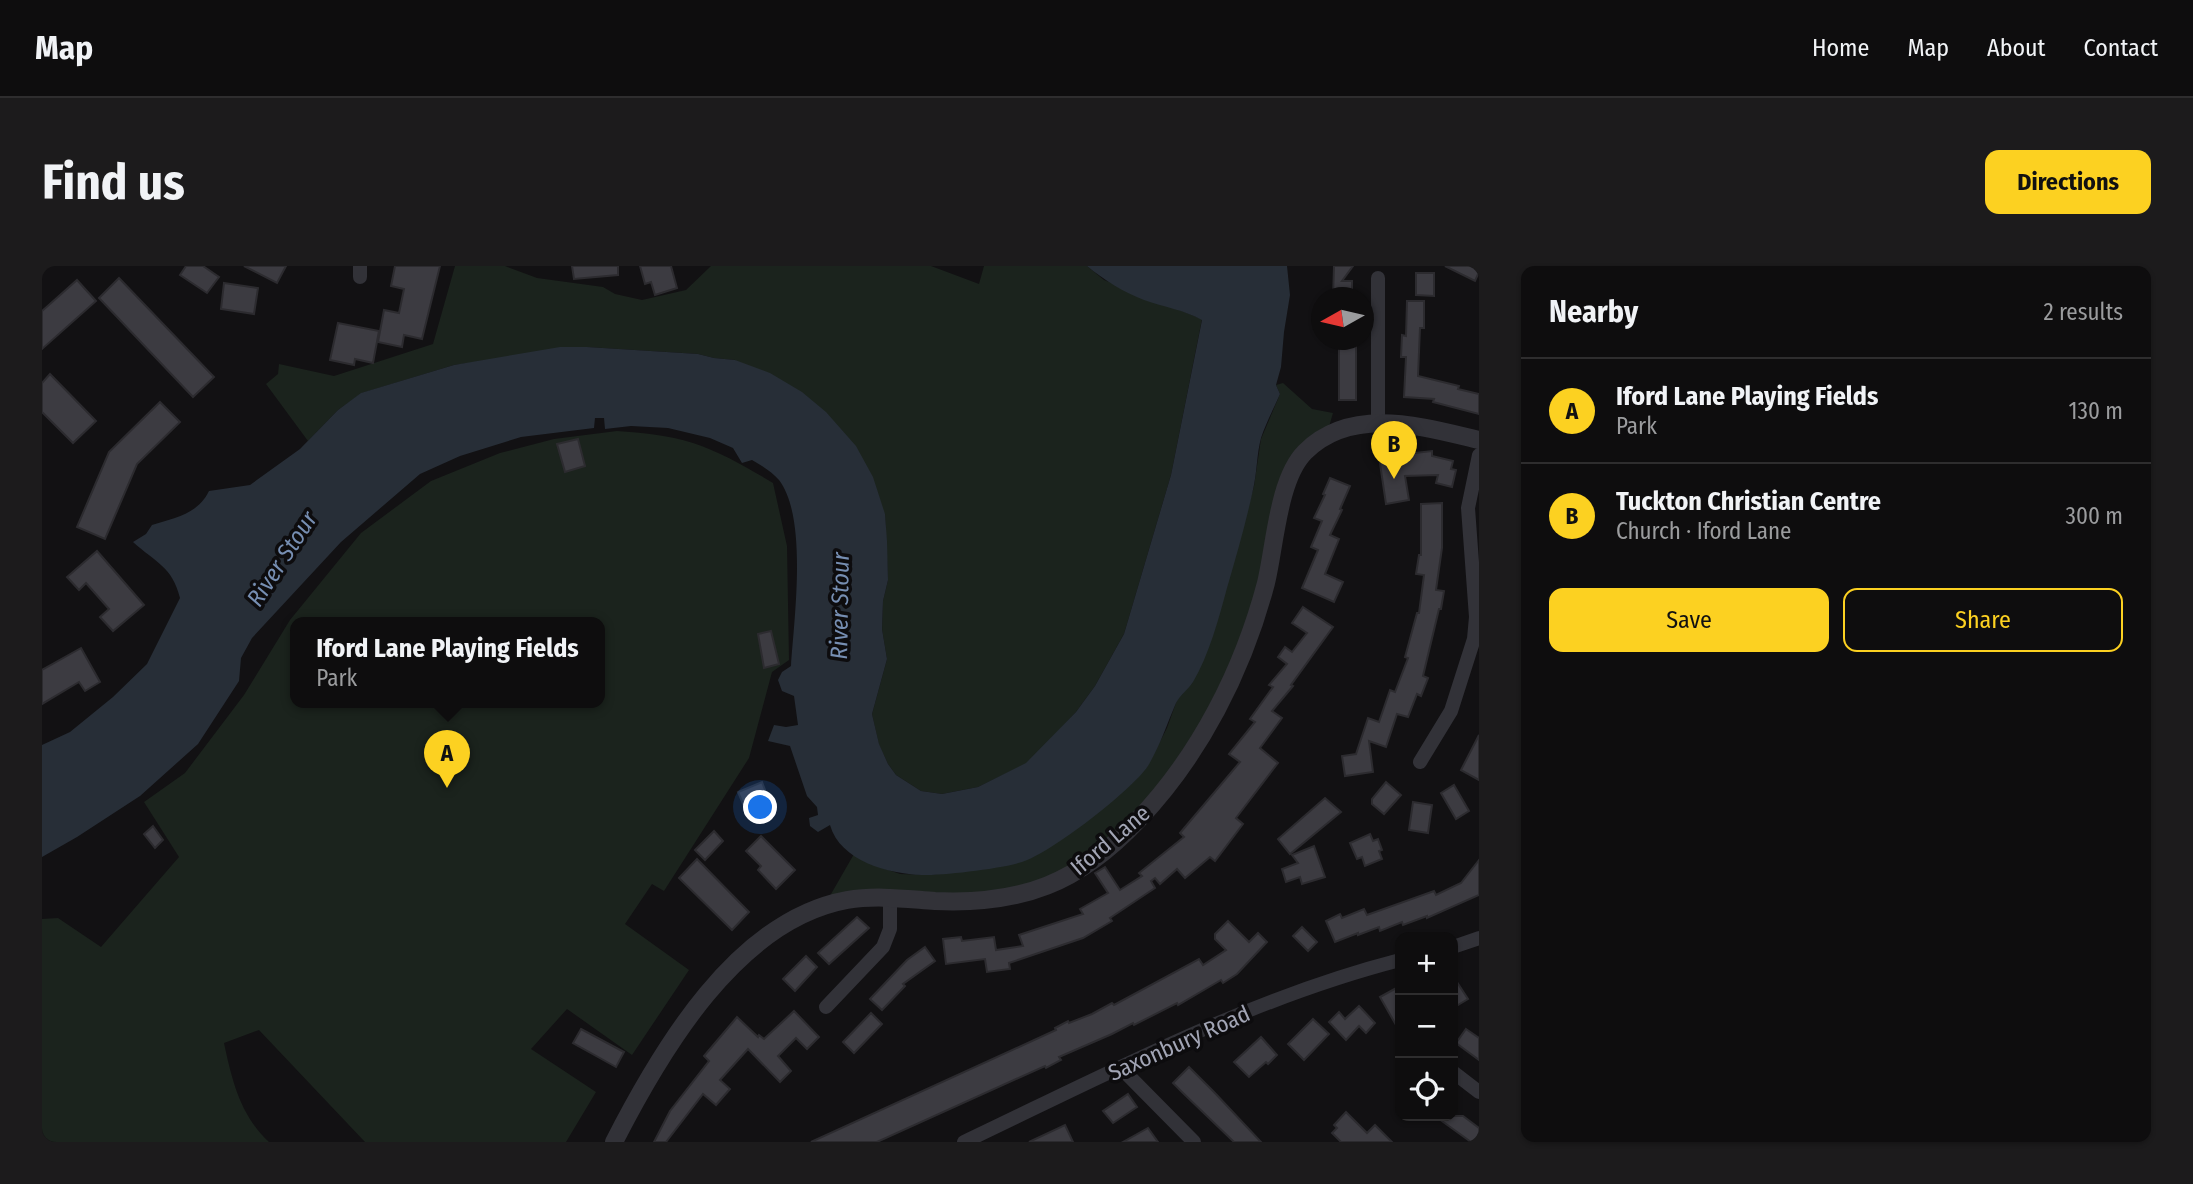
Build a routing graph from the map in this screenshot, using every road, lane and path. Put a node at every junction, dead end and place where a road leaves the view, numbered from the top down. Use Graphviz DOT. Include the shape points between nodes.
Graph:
graph roads {
  1 [pos="1378,278"];
  2 [pos="1378,422"];
  3 [pos="1479,440"];
  4 [pos="1479,455"];
  5 [pos="1420,762"];
  6 [pos="890,897"];
  7 [pos="1479,938"];
  8 [pos="1458,945"];
  9 [pos="1395,961"];
  10 [pos="826,1007"];
  11 [pos="1121,1068"];
  12 [pos="1458,1076"];
  13 [pos="1479,1092"];
  14 [pos="614,1142"];
  15 [pos="964,1142"];
  16 [pos="1194,1142"];
  1 -- 2 [label="street"];
  2 -- 3 [label="street, Iford Lane"];
  2 -- 6 [label="street, Iford Lane" via="1347,427 1326,437 1294,465 1266,584 1232,677 1196,748 1164,794 1128,831 1091,862 1030,893 972,902"];
  4 -- 5 [label="street" via="1468,508 1474,639 1451,711"];
  6 -- 10 [label="street" via="890,929 883,947"];
  6 -- 14 [label="street, Iford Lane" via="847,900 810,912 769,934 693,1010 666,1048"];
  7 -- 8 [label="street"];
  9 -- 11 [label="street, Saxonbury Road" via="1291,995"];
  11 -- 15 [label="street, Saxonbury Road"];
  11 -- 16 [label="street"];
  12 -- 13 [label="street"];
}
